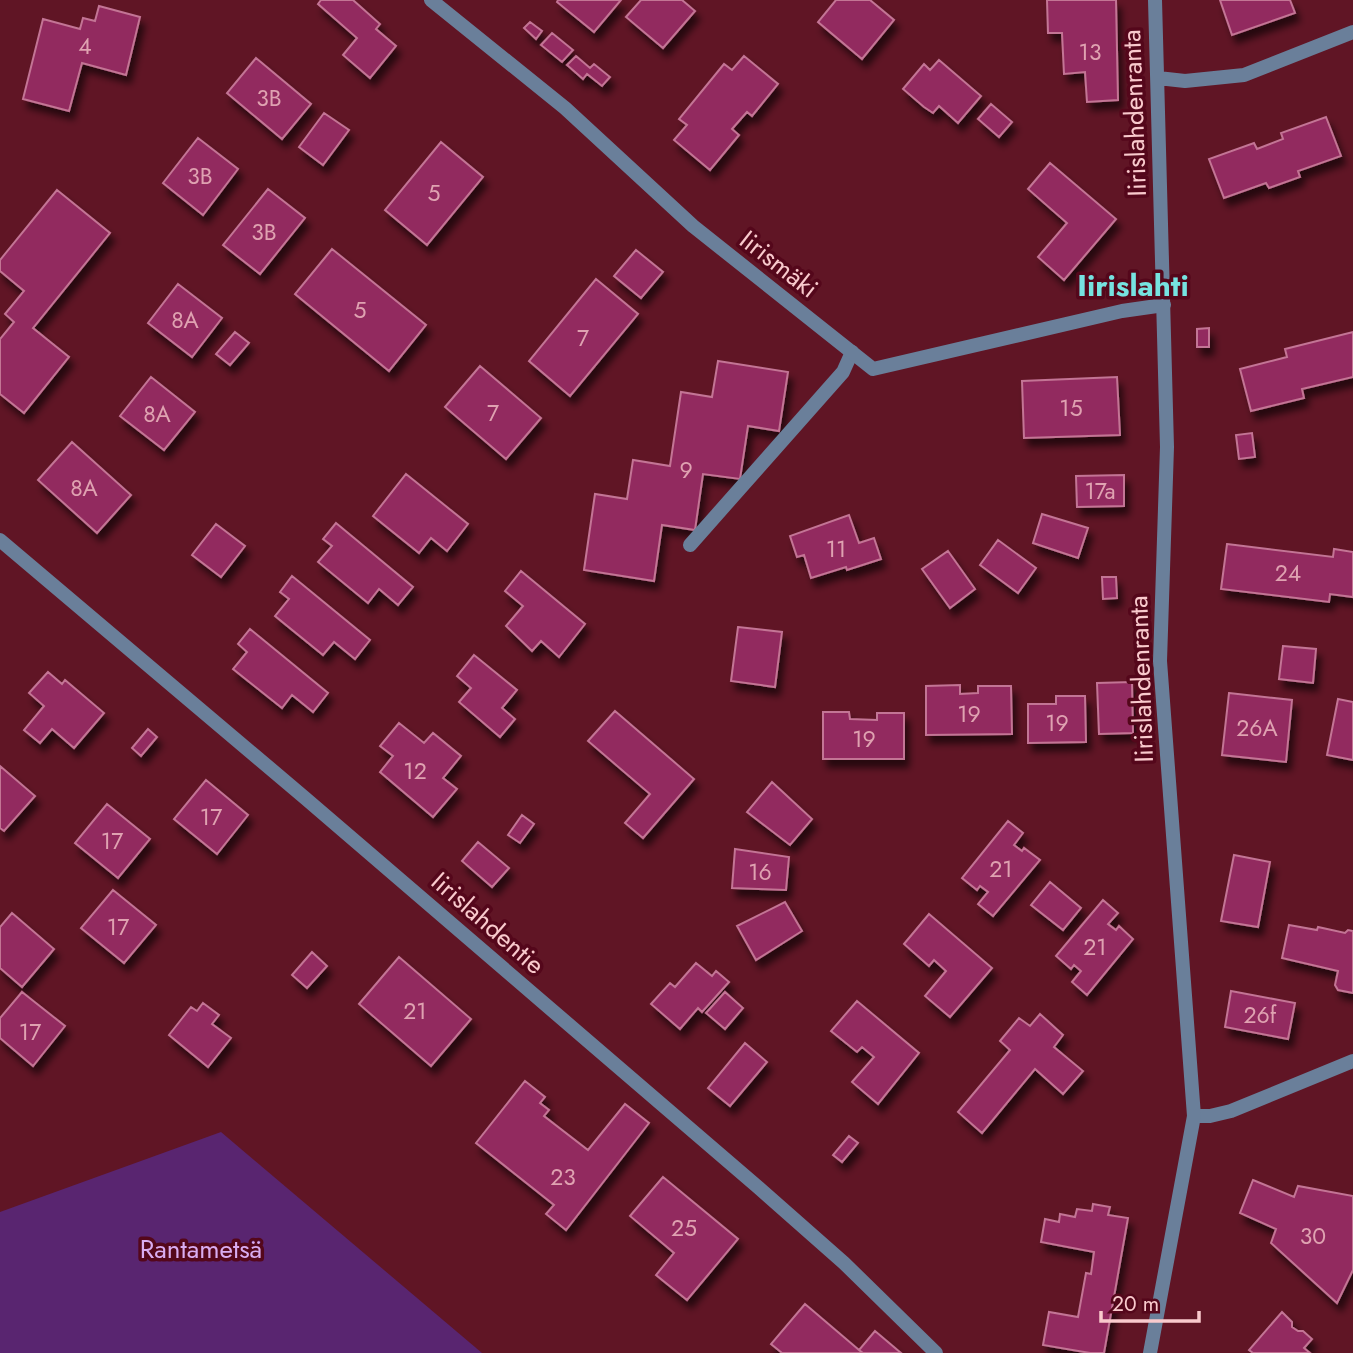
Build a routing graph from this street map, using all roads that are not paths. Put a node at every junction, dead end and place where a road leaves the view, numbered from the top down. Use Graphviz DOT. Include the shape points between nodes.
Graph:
graph roads {
  1 [pos="431,0"];
  2 [pos="1155,0"];
  3 [pos="1353,32"];
  4 [pos="1158,78"];
  5 [pos="1164,305"];
  6 [pos="852,352"];
  7 [pos="0,540"];
  8 [pos="690,545"];
  9 [pos="1353,1061"];
  10 [pos="1194,1116"];
  11 [pos="936,1353"];
  12 [pos="1150,1353"];
  1 -- 6 [label="street, Iirismäki" via="565,107 693,226"];
  2 -- 4 [label="street, Iirislahdenranta"];
  3 -- 4 [label="street" via="1244,75 1185,81"];
  4 -- 5 [label="street, Iirislahdenranta"];
  5 -- 6 [label="street, Iirismäki" via="873,369"];
  5 -- 10 [label="street, Iirislahdenranta" via="1167,447 1160,662"];
  6 -- 8 [label="street" via="843,372"];
  7 -- 11 [label="street, Iirislahdentie" via="759,1188"];
  9 -- 10 [label="street" via="1231,1111"];
  10 -- 12 [label="street, Iirislahdenranta"];
}
